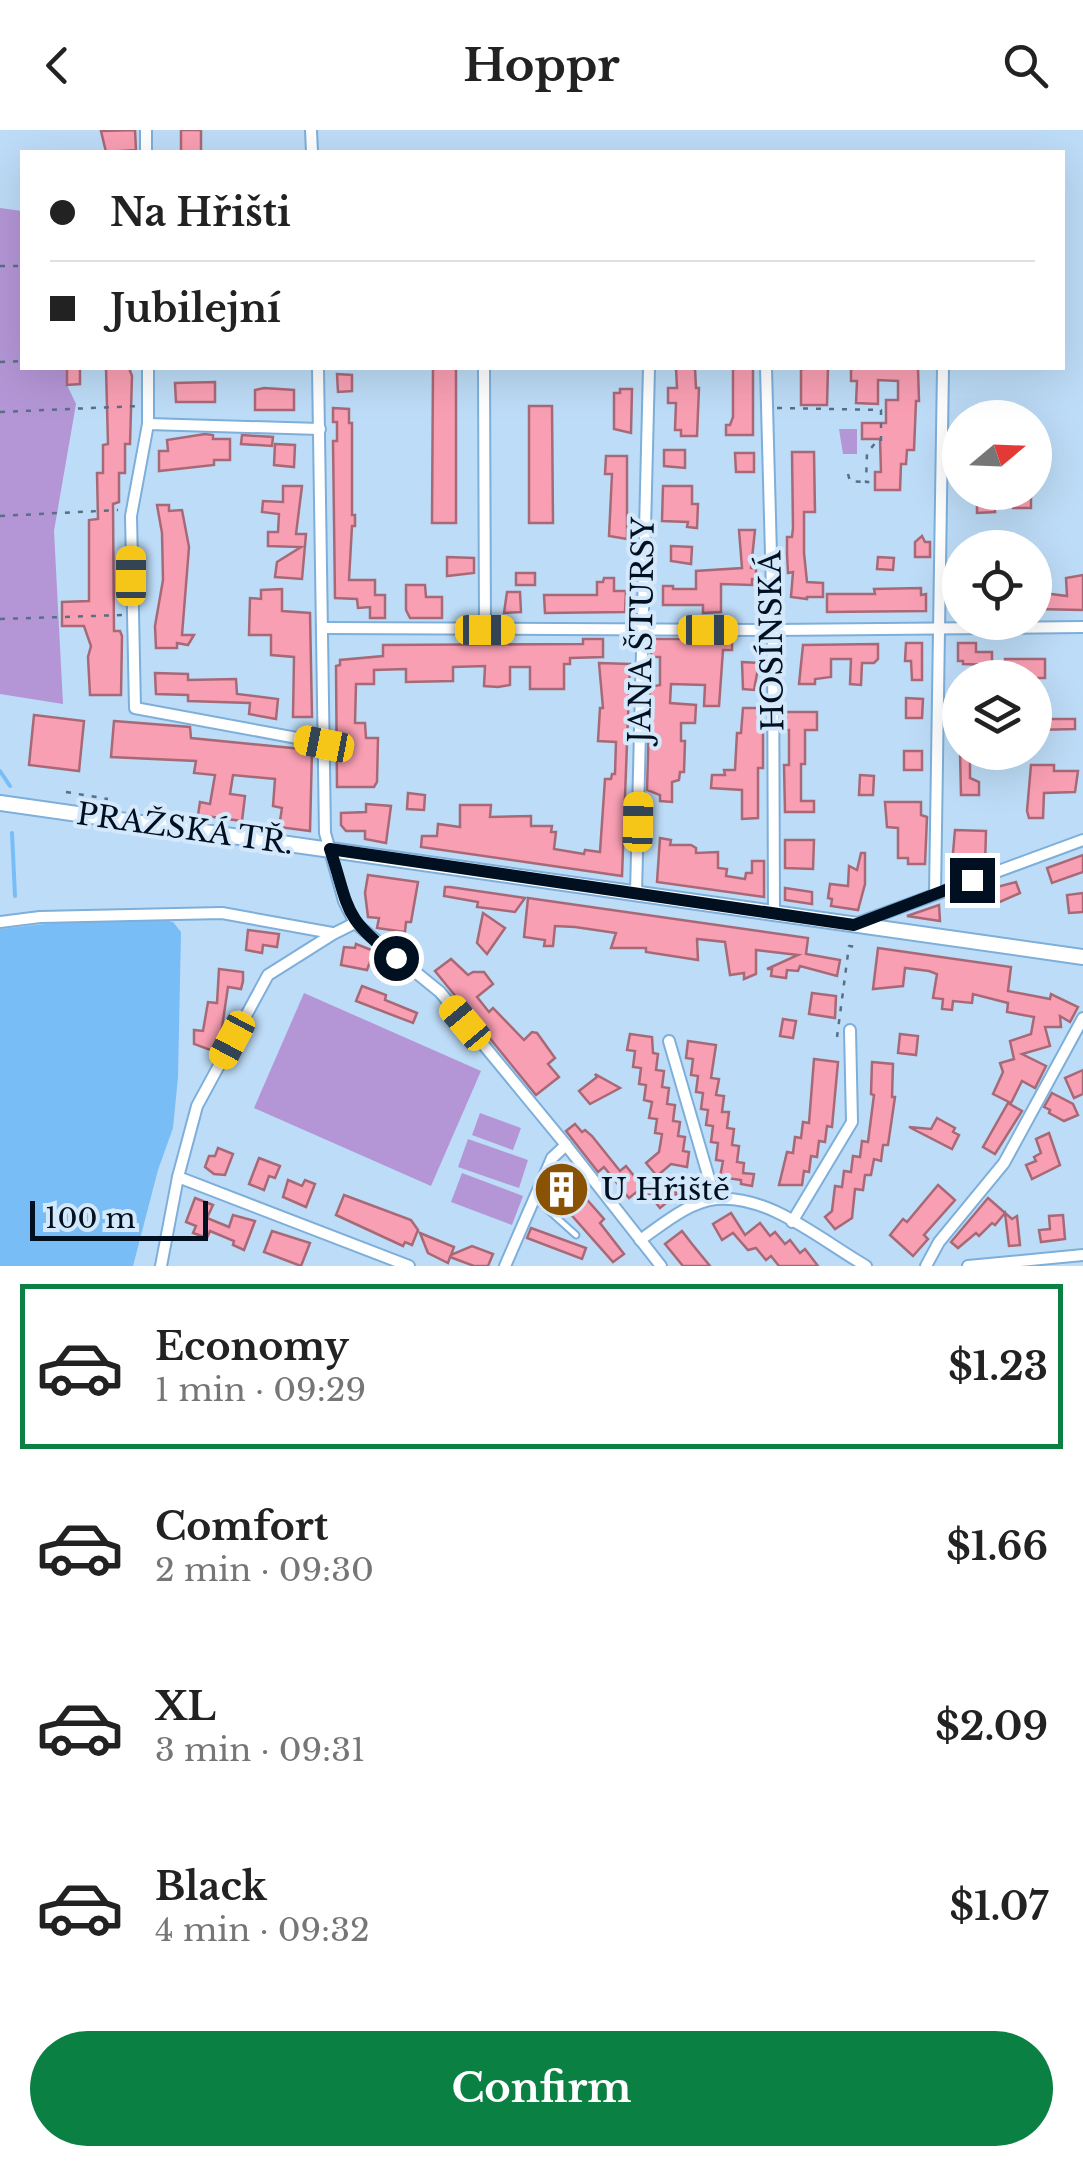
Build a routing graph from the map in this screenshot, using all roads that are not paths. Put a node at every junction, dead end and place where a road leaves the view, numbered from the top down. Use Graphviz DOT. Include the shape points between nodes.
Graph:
graph roads {
  1 [pos="148,370"];
  2 [pos="318,370"];
  3 [pos="484,370"];
  4 [pos="649,370"];
  5 [pos="766,370"];
  6 [pos="942,370"];
  7 [pos="148,424"];
  8 [pos="320,428"];
  9 [pos="1083,626"];
  10 [pos="322,628"];
  11 [pos="939,628"];
  12 [pos="485,630"];
  13 [pos="642,630"];
  14 [pos="773,630"];
  15 [pos="324,744"];
  16 [pos="0,804"];
  17 [pos="1083,840"];
  18 [pos="330,849"];
  19 [pos="636,894"];
  20 [pos="935,894"];
  21 [pos="774,914"];
  22 [pos="0,922"];
  23 [pos="355,924"];
  24 [pos="854,925"];
  25 [pos="333,934"];
  26 [pos="1083,957"];
  27 [pos="1082,1021"];
  28 [pos="850,1030"];
  29 [pos="669,1041"];
  30 [pos="566,1145"];
  31 [pos="178,1177"];
  32 [pos="535,1198"];
  33 [pos="714,1199"];
  34 [pos="792,1222"];
  35 [pos="576,1234"];
  36 [pos="640,1240"];
  37 [pos="1083,1256"];
  38 [pos="161,1266"];
  39 [pos="409,1266"];
  40 [pos="506,1266"];
  41 [pos="660,1266"];
  42 [pos="866,1266"];
  43 [pos="926,1266"];
  44 [pos="968,1266"];
  1 -- 7 [label="street"];
  2 -- 8 [label="street"];
  3 -- 12 [label="street"];
  4 -- 13 [label="street, JANA ŠTURSY"];
  5 -- 14 [label="street, HOSÍNSKÁ"];
  6 -- 11 [label="street"];
  7 -- 8 [label="street"];
  7 -- 15 [label="street" via="132,510 135,708"];
  8 -- 10 [label="street"];
  9 -- 11 [label="street"];
  10 -- 12 [label="street"];
  10 -- 15 [label="street"];
  11 -- 14 [label="street"];
  11 -- 20 [label="street"];
  12 -- 13 [label="street"];
  13 -- 14 [label="street"];
  13 -- 19 [label="street, JANA ŠTURSY"];
  14 -- 21 [label="street, HOSÍNSKÁ"];
  15 -- 18 [label="street"];
  16 -- 18 [label="main road, PRAŽSKÁ TŘ."];
  17 -- 20 [label="street"];
  18 -- 19 [label="main road, PRAŽSKÁ TŘ."];
  18 -- 23 [label="street"];
  19 -- 21 [label="main road, PRAŽSKÁ TŘ."];
  20 -- 24 [label="street"];
  21 -- 24 [label="main road, PRAŽSKÁ TŘ."];
  22 -- 25 [label="street" via="222,913"];
  23 -- 25 [label="street"];
  23 -- 30 [label="street" via="440,992"];
  24 -- 26 [label="main road, PRAŽSKÁ TŘ."];
  25 -- 31 [label="street" via="268,974 197,1106"];
  27 -- 43 [label="street" via="1004,1163"];
  28 -- 34 [label="street" via="852,1122"];
  29 -- 33 [label="street"];
  30 -- 32 [label="street" via="552,1158"];
  30 -- 36 [label="street"];
  31 -- 38 [label="street"];
  31 -- 39 [label="street"];
  32 -- 35 [label="lane"];
  32 -- 40 [label="street"];
  33 -- 34 [label="street" via="749,1202"];
  33 -- 36 [label="street" via="682,1211"];
  34 -- 42 [label="street"];
  36 -- 41 [label="street"];
  37 -- 44 [label="street"];
}
